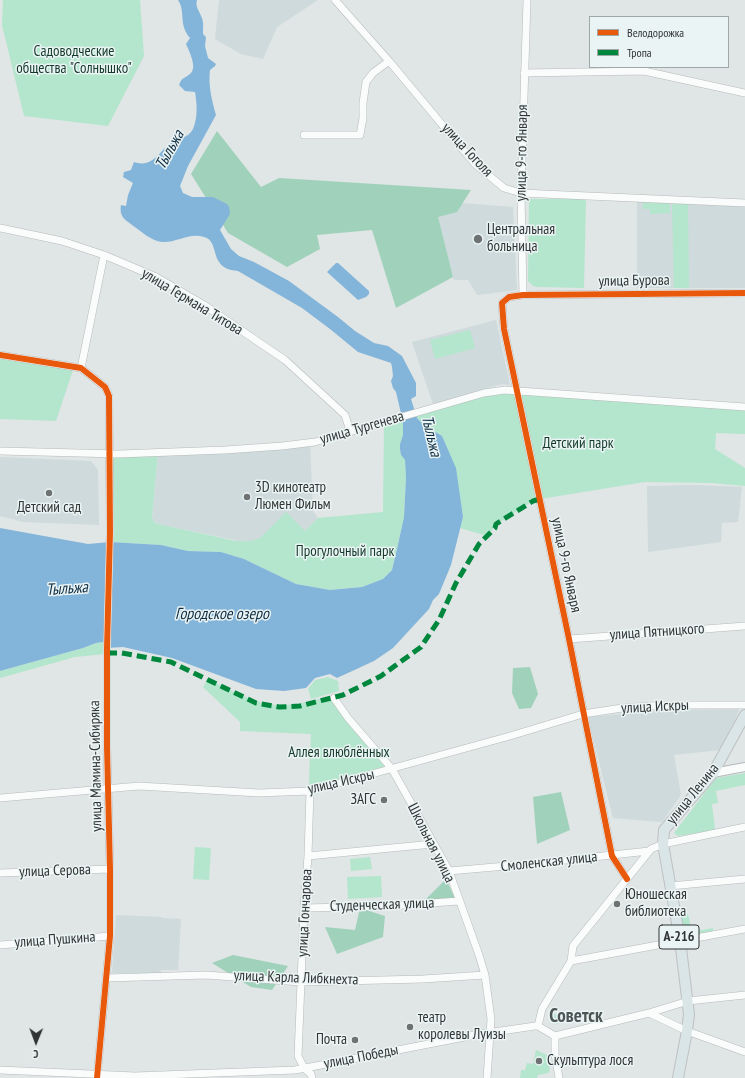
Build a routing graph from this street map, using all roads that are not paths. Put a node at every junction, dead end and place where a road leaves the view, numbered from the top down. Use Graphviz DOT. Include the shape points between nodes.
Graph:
graph roads {
  1 [pos="335,0"];
  2 [pos="527,0"];
  3 [pos="389,61"];
  4 [pos="524,73"];
  5 [pos="745,93"];
  6 [pos="304,134"];
  7 [pos="521,194"];
  8 [pos="745,203"];
  9 [pos="0,228"];
  10 [pos="104,255"];
  11 [pos="745,293"];
  12 [pos="523,295"];
  13 [pos="0,355"];
  14 [pos="81,368"];
  15 [pos="516,390"];
  16 [pos="745,407"];
  17 [pos="350,432"];
  18 [pos="0,451"];
  19 [pos="109,454"];
  20 [pos="745,626"];
  21 [pos="569,638"];
  22 [pos="334,698"];
  23 [pos="745,705"];
  24 [pos="583,714"];
  25 [pos="745,715"];
  26 [pos="745,767"];
  27 [pos="392,769"];
  28 [pos="712,773"];
  29 [pos="109,787"];
  30 [pos="310,791"];
  31 [pos="0,798"];
  32 [pos="745,827"];
  33 [pos="664,830"];
  34 [pos="433,844"];
  35 [pos="663,844"];
  36 [pos="650,850"];
  37 [pos="308,856"];
  38 [pos="612,856"];
  39 [pos="110,869"];
  40 [pos="449,871"];
  41 [pos="0,873"];
  42 [pos="627,879"];
  43 [pos="745,879"];
  44 [pos="670,886"];
  45 [pos="459,901"];
  46 [pos="304,908"];
  47 [pos="745,930"];
  48 [pos="110,936"];
  49 [pos="680,940"];
  50 [pos="0,944"];
  51 [pos="571,961"];
  52 [pos="485,975"];
  53 [pos="107,978"];
  54 [pos="301,982"];
  55 [pos="745,995"];
  56 [pos="688,1001"];
  57 [pos="649,1013"];
  58 [pos="538,1026"];
  59 [pos="687,1031"];
  60 [pos="490,1032"];
  61 [pos="555,1036"];
  62 [pos="745,1052"];
  63 [pos="304,1068"];
  64 [pos="0,1070"];
  65 [pos="98,1076"];
  66 [pos="312,1078"];
  67 [pos="487,1078"];
  68 [pos="559,1078"];
  69 [pos="678,1078"];
  1 -- 3 [label="street, улица Гоголя"];
  2 -- 4 [label="street, улица 9-го Января"];
  3 -- 6 [label="street" via="366,82 360,136"];
  3 -- 7 [label="street, улица Гоголя" via="475,164 504,188"];
  4 -- 5 [label="street" via="644,71"];
  4 -- 7 [label="street, улица 9-го Января"];
  7 -- 8 [label="street, улица Гоголя"];
  7 -- 12 [label="street, улица 9-го Января"];
  9 -- 10 [label="street, улица Германа Титова" via="62,241"];
  10 -- 14 [label="street"];
  10 -- 17 [label="street, улица Германа Титова" via="156,277 204,305 285,360 345,415"];
  11 -- 12 [label="street, улица Бурова"];
  12 -- 15 [label="street, улица 9-го Января" via="510,297 502,303 504,330"];
  13 -- 14 [label="street"];
  14 -- 19 [label="street, улица Мамина-Сибиряка" via="105,387 109,396"];
  15 -- 16 [label="street, улица Тургенева"];
  15 -- 17 [label="street, улица Тургенева" via="484,393"];
  15 -- 21 [label="street, улица 9-го Января"];
  17 -- 19 [label="street, улица Тургенева" via="315,442 282,446"];
  18 -- 19 [label="street, улица Тургенева"];
  19 -- 29 [label="street, улица Мамина-Сибиряка"];
  20 -- 21 [label="street, улица Пятницкого"];
  21 -- 24 [label="street, улица 9-го Января"];
  22 -- 27 [label="street, Школьная улица"];
  23 -- 24 [label="street, улица Искры" via="666,705"];
  24 -- 27 [label="street, улица Искры"];
  24 -- 38 [label="street, улица 9-го Января"];
  25 -- 28 [label="main road, улица Ленина"];
  26 -- 28 [label="street"];
  27 -- 30 [label="street, улица Искры"];
  27 -- 34 [label="street, Школьная улица"];
  28 -- 33 [label="main road, улица Ленина"];
  29 -- 30 [label="street, улица Искры" via="139,786 259,793"];
  29 -- 31 [label="street, улица Искры"];
  29 -- 39 [label="street, улица Мамина-Сибиряка"];
  30 -- 37 [label="street, улица Гончарова"];
  32 -- 35 [label="street"];
  33 -- 35 [label="main road, улица Ленина / А-216"];
  33 -- 36 [label="street"];
  34 -- 37 [label="street"];
  34 -- 40 [label="street, Школьная улица"];
  35 -- 36 [label="street, улица Ленина"];
  35 -- 44 [label="main road, А-216"];
  36 -- 38 [label="street, Смоленская улица"];
  36 -- 42 [label="street, улица Ленина"];
  37 -- 46 [label="street, улица Гончарова"];
  38 -- 40 [label="street, Смоленская улица"];
  38 -- 42 [label="street"];
  39 -- 41 [label="street, улица Серова"];
  39 -- 48 [label="street, улица Мамина-Сибиряка"];
  40 -- 45 [label="street, Школьная улица"];
  42 -- 51 [label="street, улица Ленина" via="573,946"];
  43 -- 44 [label="street"];
  44 -- 49 [label="main road, А-216"];
  45 -- 46 [label="street, Студенческая улица"];
  45 -- 52 [label="street, Школьная улица"];
  46 -- 54 [label="street, улица Гончарова"];
  47 -- 49 [label="street"];
  48 -- 50 [label="street, улица Пушкина"];
  48 -- 53 [label="street, улица Мамина-Сибиряка"];
  49 -- 51 [label="street"];
  49 -- 56 [label="main road, А-216"];
  51 -- 58 [label="street, улица Ленина" via="542,1009"];
  52 -- 54 [label="street, улица Карла Либкнехта"];
  52 -- 60 [label="street, Школьная улица" via="491,1019"];
  53 -- 54 [label="street, улица Карла Либкнехта" via="206,975"];
  53 -- 65 [label="street, улица Мамина-Сибиряка"];
  54 -- 63 [label="street, улица Гончарова" via="298,1056"];
  55 -- 56 [label="street"];
  56 -- 57 [label="street"];
  56 -- 59 [label="main road, А-216"];
  57 -- 59 [label="street"];
  57 -- 61 [label="street"];
  58 -- 60 [label="street, улица Победы"];
  58 -- 61 [label="street"];
  59 -- 62 [label="street"];
  59 -- 69 [label="main road, А-216"];
  60 -- 63 [label="street, улица Победы"];
  60 -- 67 [label="street, Школьная улица"];
  61 -- 68 [label="street"];
  63 -- 65 [label="street, улица Победы" via="184,1075"];
  63 -- 66 [label="street, улица Гончарова"];
  64 -- 65 [label="street, улица Победы"];
}
